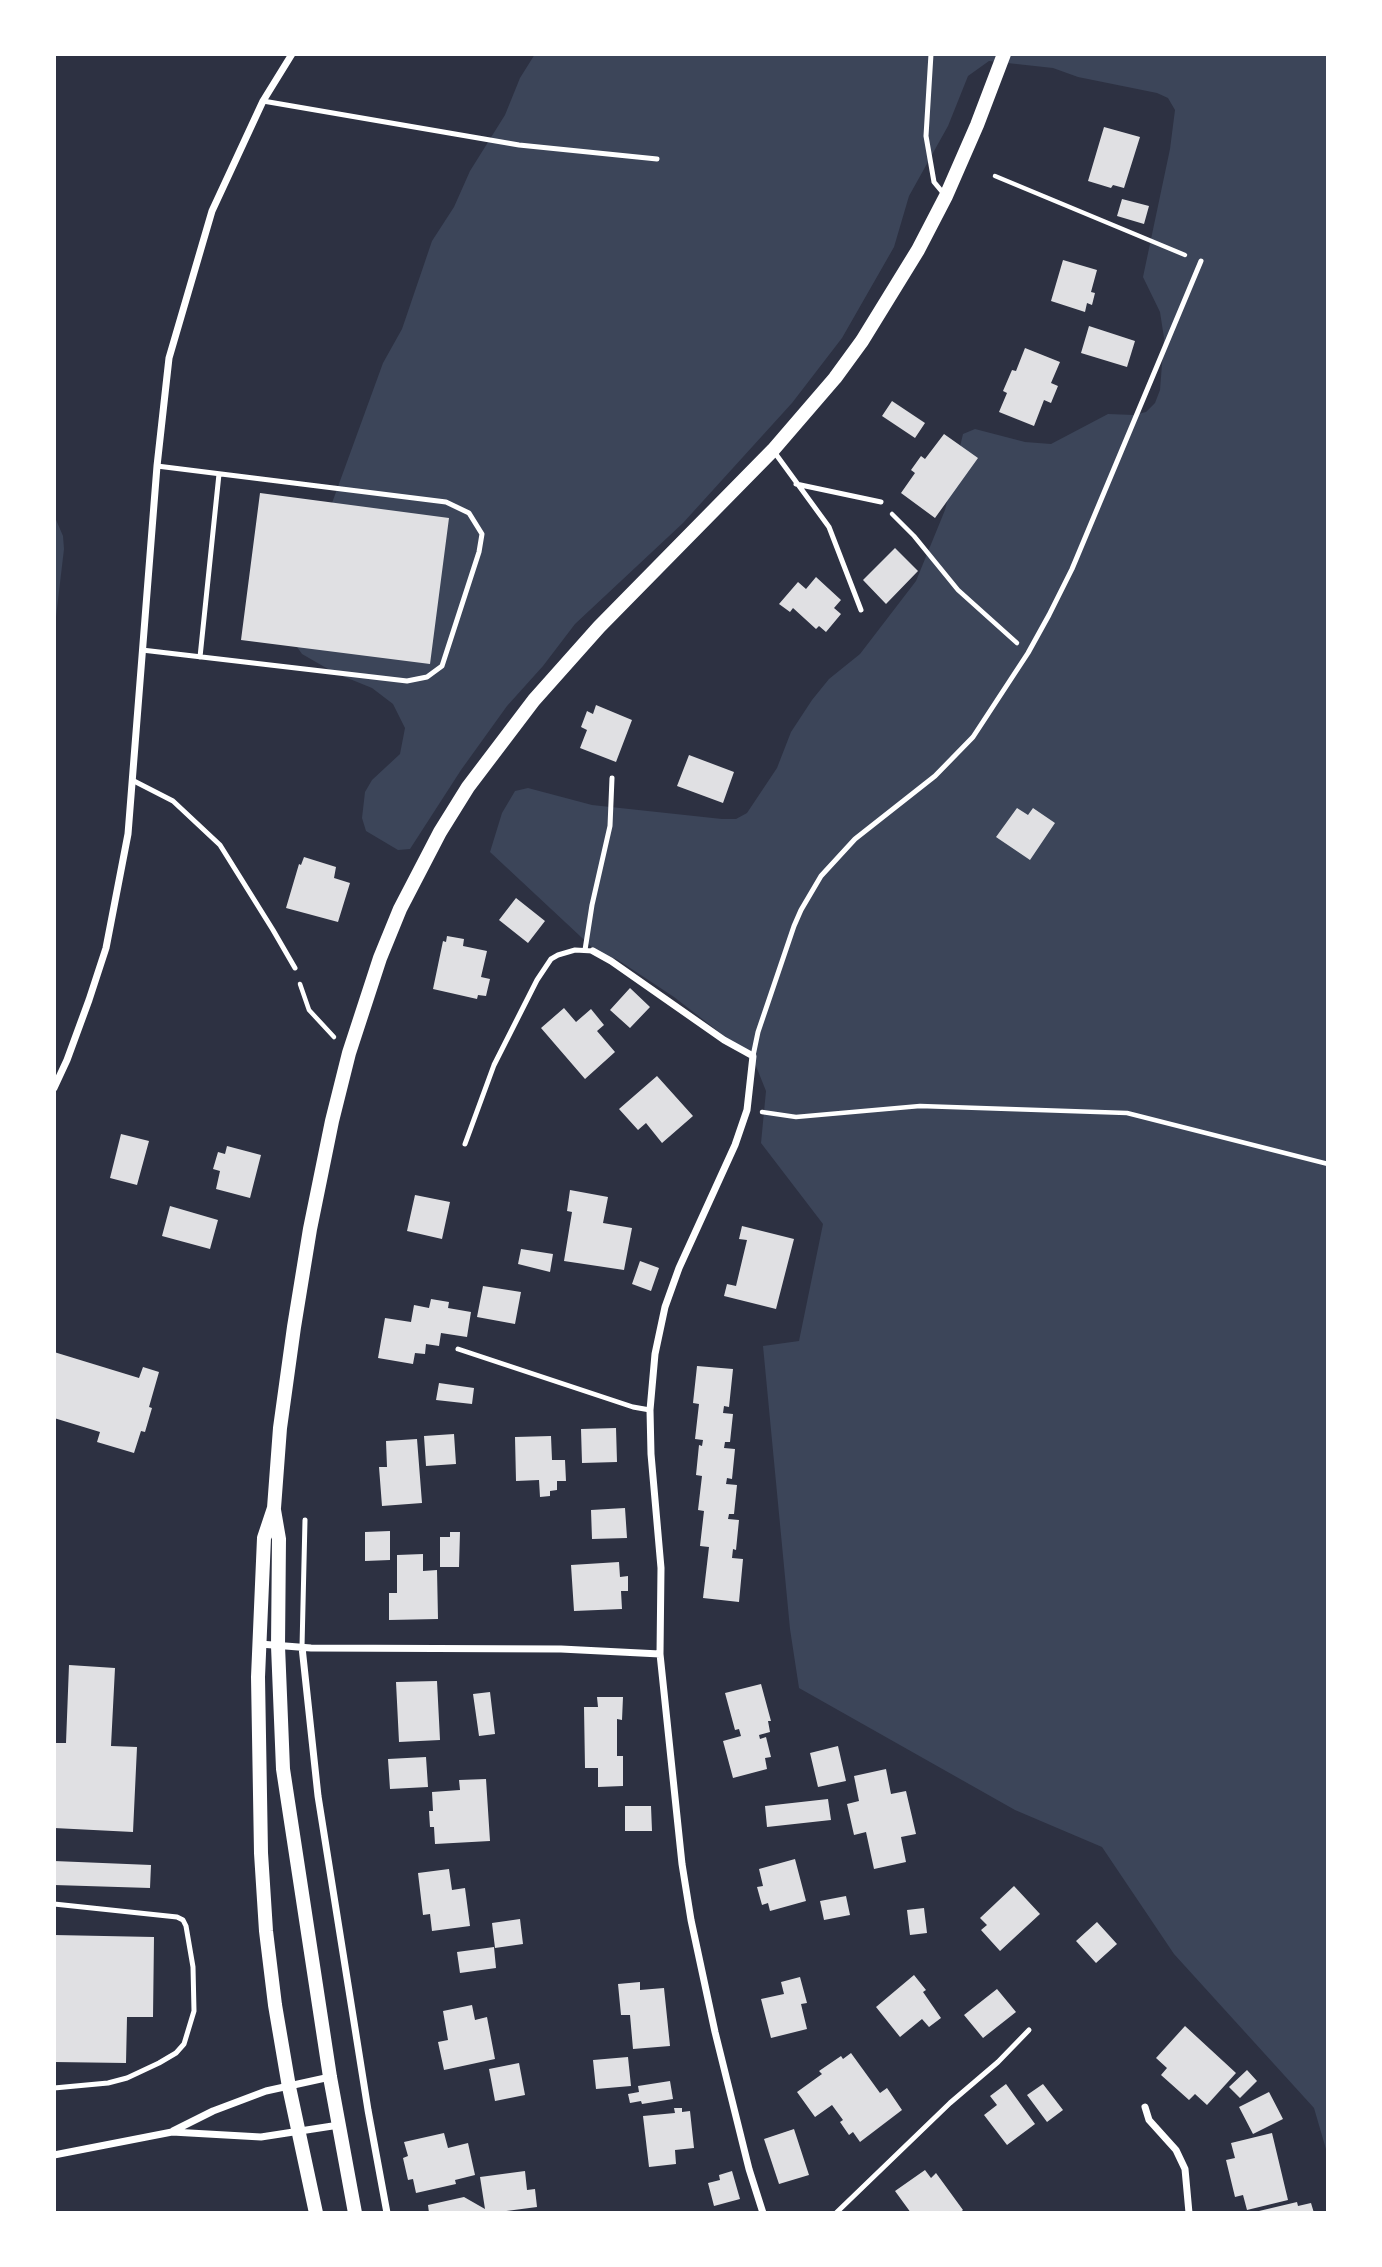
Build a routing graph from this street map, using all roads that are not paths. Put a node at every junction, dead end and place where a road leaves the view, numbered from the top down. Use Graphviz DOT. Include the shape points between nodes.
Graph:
graph roads {
  1 [pos="292,54"];
  2 [pos="932,54"];
  3 [pos="1004,54"];
  4 [pos="263,101"];
  5 [pos="657,159"];
  6 [pos="946,196"];
  7 [pos="1201,261"];
  8 [pos="773,450"];
  9 [pos="157,466"];
  10 [pos="219,474"];
  11 [pos="796,484"];
  12 [pos="881,502"];
  13 [pos="861,610"];
  14 [pos="142,650"];
  15 [pos="200,656"];
  16 [pos="612,778"];
  17 [pos="132,780"];
  18 [pos="589,951"];
  19 [pos="295,968"];
  20 [pos="753,1056"];
  21 [pos="54,1088"];
  22 [pos="465,1144"];
  23 [pos="458,1349"];
  24 [pos="650,1410"];
  25 [pos="274,1508"];
  26 [pos="305,1520"];
  27 [pos="260,1644"];
  28 [pos="278,1646"];
  29 [pos="302,1647"];
  30 [pos="660,1654"];
  31 [pos="54,1904"];
  32 [pos="1029,2030"];
  33 [pos="330,2077"];
  34 [pos="289,2087"];
  35 [pos="54,2088"];
  36 [pos="1145,2107"];
  37 [pos="339,2125"];
  38 [pos="172,2132"];
  39 [pos="299,2132"];
  40 [pos="54,2155"];
  41 [pos="316,2213"];
  42 [pos="355,2213"];
  43 [pos="387,2213"];
  44 [pos="763,2213"];
  45 [pos="836,2213"];
  46 [pos="1189,2213"];
  1 -- 4 [label="street"];
  2 -- 6 [label="lane" via="926,136 934,182"];
  3 -- 6 [label="main road"];
  4 -- 5 [label="lane" via="519,145"];
  4 -- 9 [label="street" via="212,211 173,344"];
  6 -- 8 [label="main road" via="862,341"];
  7 -- 20 [label="lane" via="1072,569 1028,653 954,757 855,839 821,876 800,909"];
  8 -- 11 [label="lane"];
  8 -- 25 [label="main road" via="534,700 468,786 400,909 349,1052 329,1134 298,1303"];
  9 -- 10 [label="lane"];
  9 -- 14 [label="street"];
  10 -- 15 [label="lane"];
  10 -- 15 [label="lane" via="446,502 469,513 482,534 442,666 427,677 407,681"];
  11 -- 12 [label="lane"];
  11 -- 13 [label="lane" via="830,527"];
  14 -- 15 [label="lane"];
  14 -- 17 [label="street"];
  16 -- 18 [label="lane" via="610,826 592,905"];
  17 -- 19 [label="lane" via="173,801 220,845"];
  17 -- 21 [label="street" via="128,834 106,948"];
  18 -- 20 [label="street"];
  18 -- 22 [label="lane" via="558,955 537,980 494,1065"];
  20 -- 24 [label="street" via="747,1110 735,1145 665,1307 654,1354"];
  23 -- 24 [label="lane"];
  24 -- 30 [label="street" via="662,1569"];
  25 -- 27 [label="main road" via="264,1538"];
  25 -- 28 [label="main road" via="279,1539"];
  26 -- 29 [label="lane"];
  27 -- 28 [label="street"];
  27 -- 34 [label="main road" via="258,1751 265,1918"];
  28 -- 29 [label="street"];
  28 -- 33 [label="main road" via="283,1769"];
  29 -- 30 [label="street"];
  29 -- 43 [label="street" via="318,1796"];
  30 -- 44 [label="street" via="691,1920"];
  31 -- 35 [label="lane" via="183,1920 193,1967 194,2011 184,2044 159,2063 108,2083"];
  32 -- 45 [label="lane"];
  33 -- 34 [label="street"];
  33 -- 37 [label="main road"];
  34 -- 38 [label="street" via="213,2111"];
  34 -- 39 [label="main road"];
  36 -- 46 [label="street" via="1149,2120 1176,2150 1185,2169"];
  37 -- 39 [label="street"];
  37 -- 42 [label="main road"];
  38 -- 39 [label="street" via="261,2137"];
  38 -- 40 [label="street"];
  39 -- 41 [label="main road"];
}
